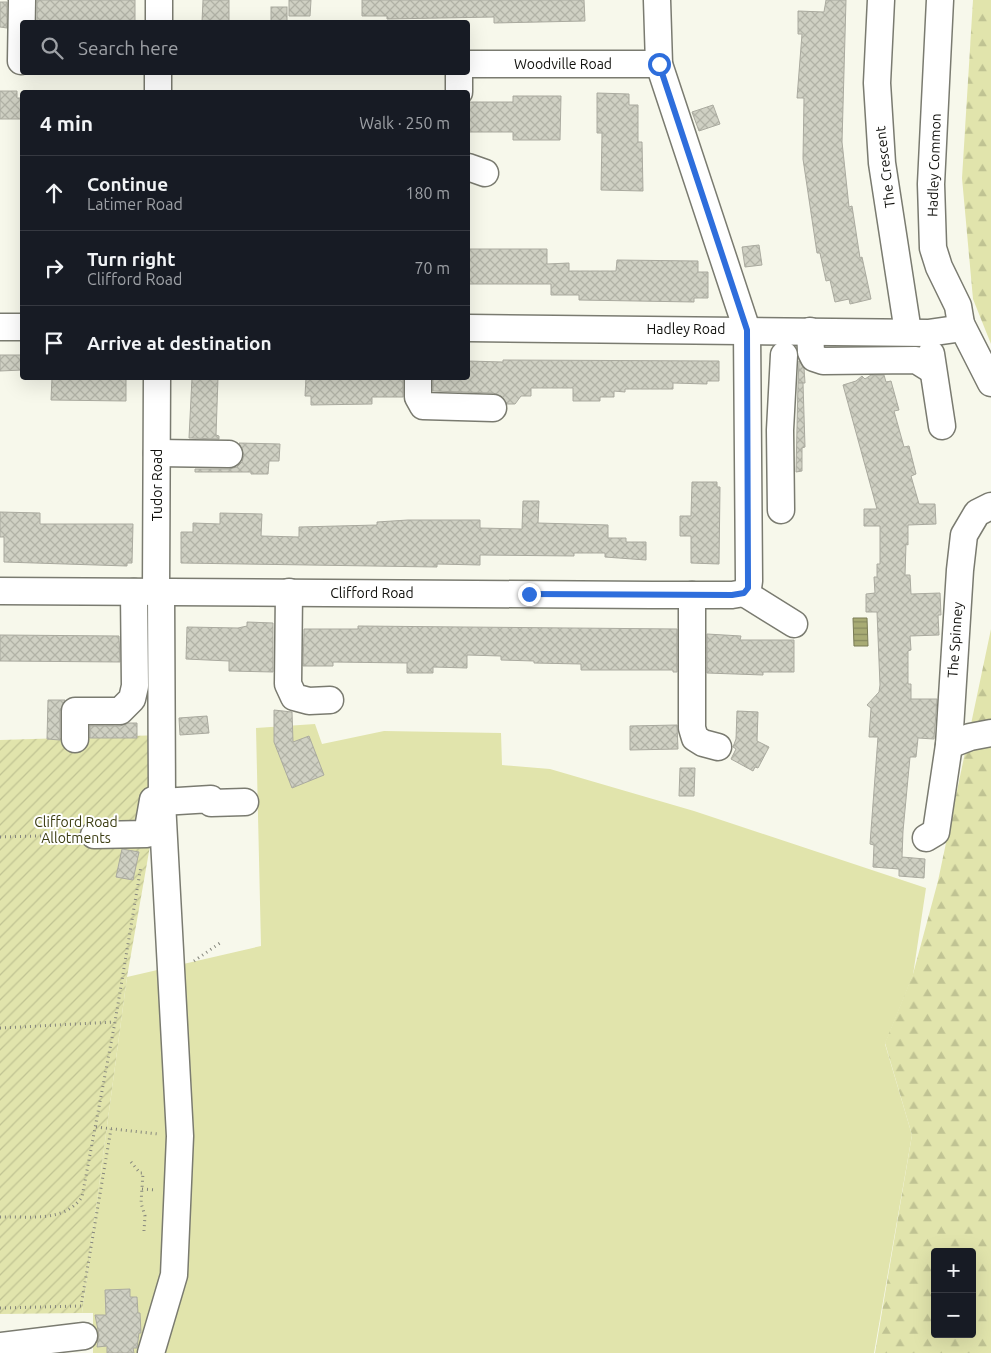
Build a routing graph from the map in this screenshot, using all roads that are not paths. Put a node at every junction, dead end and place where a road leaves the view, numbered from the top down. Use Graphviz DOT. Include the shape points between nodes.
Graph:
graph roads {
  1 [pos="22,0"];
  2 [pos="159,0"];
  3 [pos="657,0"];
  4 [pos="881,0"];
  5 [pos="940,0"];
  6 [pos="159,20"];
  7 [pos="15,61"];
  8 [pos="470,64"];
  9 [pos="659,64"];
  10 [pos="158,75"];
  11 [pos="459,75"];
  12 [pos="158,90"];
  13 [pos="459,90"];
  14 [pos="962,324"];
  15 [pos="0,327"];
  16 [pos="20,327"];
  17 [pos="470,328"];
  18 [pos="747,330"];
  19 [pos="810,331"];
  20 [pos="918,333"];
  21 [pos="784,355"];
  22 [pos="932,370"];
  23 [pos="157,380"];
  24 [pos="418,380"];
  25 [pos="991,383"];
  26 [pos="493,408"];
  27 [pos="942,426"];
  28 [pos="780,430"];
  29 [pos="748,432"];
  30 [pos="157,453"];
  31 [pos="229,454"];
  32 [pos="991,506"];
  33 [pos="781,510"];
  34 [pos="0,591"];
  35 [pos="150,592"];
  36 [pos="289,592"];
  37 [pos="744,593"];
  38 [pos="692,595"];
  39 [pos="794,624"];
  40 [pos="330,700"];
  41 [pos="991,734"];
  42 [pos="75,739"];
  43 [pos="950,745"];
  44 [pos="718,747"];
  45 [pos="162,773"];
  46 [pos="162,802"];
  47 [pos="245,802"];
  48 [pos="94,835"];
  49 [pos="926,838"];
  50 [pos="84,1336"];
  51 [pos="4,1348"];
  52 [pos="151,1353"];
  1 -- 7 [label="street"];
  2 -- 6 [label="street"];
  3 -- 9 [label="street"];
  4 -- 20 [label="street, The Crescent" via="876,83 882,163"];
  5 -- 14 [label="street, Hadley Common" via="932,228 939,267 958,306"];
  8 -- 9 [label="street, Woodville Road"];
  9 -- 18 [label="street"];
  10 -- 12 [label="street"];
  11 -- 13 [label="street"];
  14 -- 20 [label="street, Hadley Road" via="956,329"];
  14 -- 25 [label="street, Hadley Common"];
  15 -- 16 [label="street"];
  17 -- 18 [label="street, Hadley Road"];
  18 -- 19 [label="street, Hadley Road"];
  18 -- 29 [label="street"];
  19 -- 20 [label="street, Hadley Road"];
  19 -- 22 [label="street" via="811,352 814,358 823,361 916,360"];
  20 -- 22 [label="street, The Crescent"];
  21 -- 28 [label="street"];
  22 -- 27 [label="street, The Crescent"];
  23 -- 30 [label="street, Tudor Road"];
  24 -- 26 [label="street" via="418,397 423,406"];
  28 -- 29 [label="street"];
  28 -- 33 [label="street"];
  29 -- 37 [label="street" via="749,581"];
  30 -- 31 [label="street"];
  30 -- 35 [label="street, Tudor Road"];
  32 -- 43 [label="street, The Spinney" via="977,513 964,535"];
  34 -- 35 [label="street, Clifford Road"];
  35 -- 36 [label="street, Clifford Road"];
  35 -- 42 [label="street" via="132,699 120,711 75,711"];
  35 -- 45 [label="street"];
  36 -- 38 [label="street, Clifford Road"];
  36 -- 40 [label="street" via="288,684 294,697 308,701"];
  37 -- 38 [label="street, Clifford Road"];
  37 -- 39 [label="street"];
  38 -- 44 [label="street" via="692,728 695,738"];
  41 -- 43 [label="street" via="970,737"];
  43 -- 49 [label="street, The Spinney" via="940,817 936,832"];
  45 -- 46 [label="street"];
  45 -- 48 [label="street" via="147,834"];
  46 -- 47 [label="street" via="211,799 211,803"];
  46 -- 52 [label="street" via="180,1136 174,1275"];
  50 -- 51 [label="street"];
}
